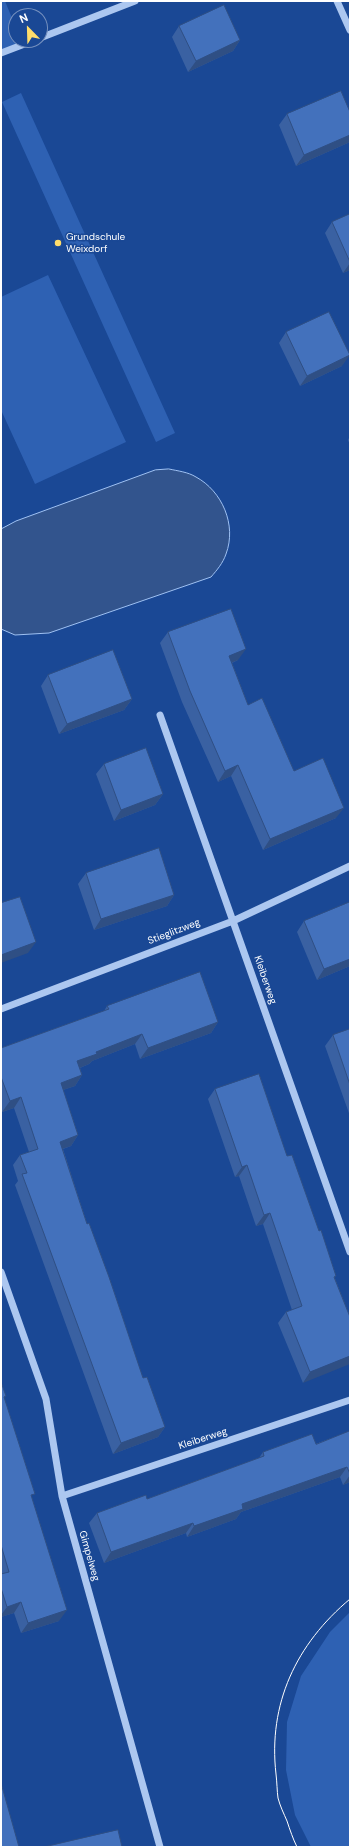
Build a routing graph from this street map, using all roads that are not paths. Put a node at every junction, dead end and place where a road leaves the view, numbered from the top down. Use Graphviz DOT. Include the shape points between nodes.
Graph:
graph roads {
  1 [pos="135,1"];
  2 [pos="336,1"];
  3 [pos="350,30"];
  4 [pos="48,35"];
  5 [pos="14,48"];
  6 [pos="1,53"];
  7 [pos="160,715"];
  8 [pos="350,866"];
  9 [pos="233,921"];
  10 [pos="1,1009"];
  11 [pos="350,1252"];
  12 [pos="1,1272"];
  13 [pos="350,1400"];
  14 [pos="62,1496"];
  15 [pos="160,1847"];
  1 -- 4 [label="street"];
  2 -- 3 [label="street"];
  5 -- 6 [label="street"];
  7 -- 9 [label="street, Kleiberweg"];
  8 -- 9 [label="street, Stieglitzweg"];
  9 -- 10 [label="street, Stieglitzweg"];
  9 -- 11 [label="street, Kleiberweg"];
  12 -- 14 [label="street, Gimpelweg" via="46,1399"];
  13 -- 14 [label="street, Kleiberweg"];
  14 -- 15 [label="street, Gimpelweg"];
}
